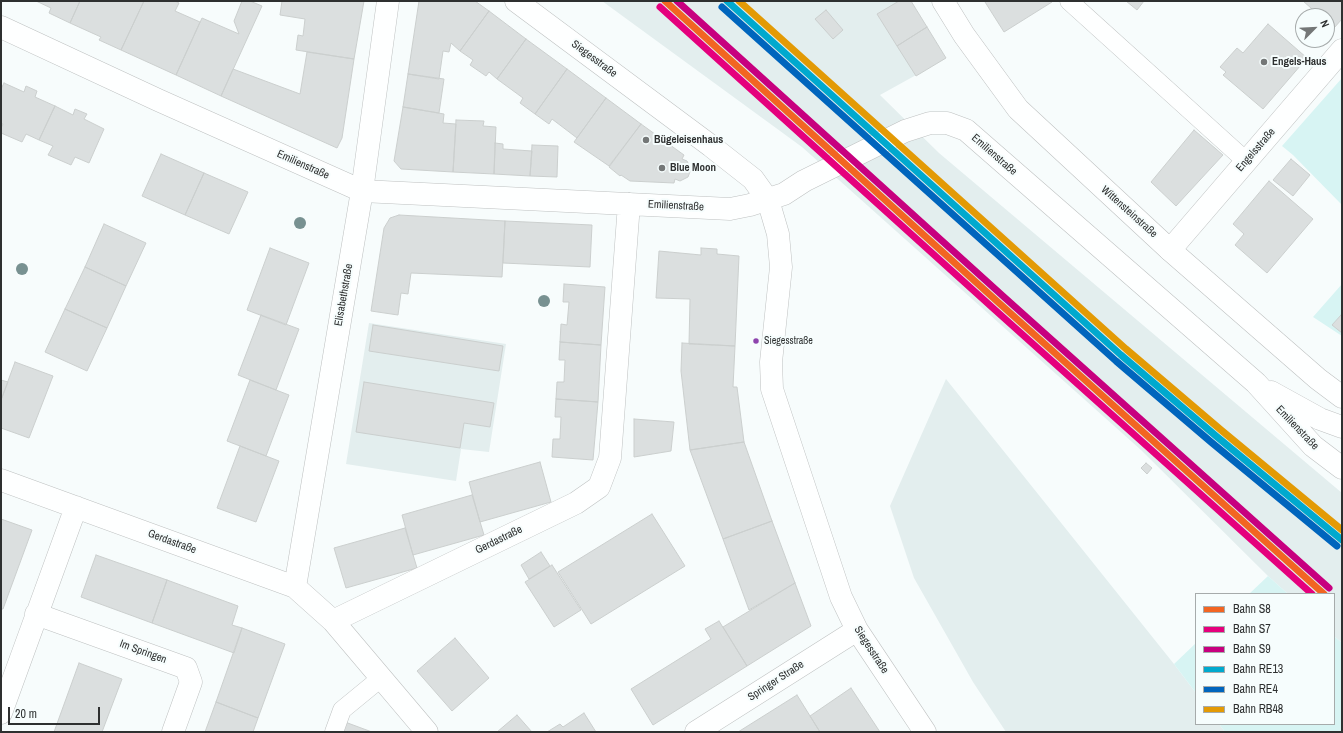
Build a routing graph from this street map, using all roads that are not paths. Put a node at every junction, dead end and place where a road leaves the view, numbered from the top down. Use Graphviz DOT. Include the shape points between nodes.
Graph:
graph roads {
  1 [pos="388,1"];
  2 [pos="516,1"];
  3 [pos="943,1"];
  4 [pos="1069,1"];
  5 [pos="1,28"];
  6 [pos="1342,50"];
  7 [pos="1246,161"];
  8 [pos="362,191"];
  9 [pos="768,200"];
  10 [pos="629,204"];
  11 [pos="1170,250"];
  12 [pos="1256,383"];
  13 [pos="1342,397"];
  14 [pos="1342,427"];
  15 [pos="1342,468"];
  16 [pos="1,480"];
  17 [pos="76,507"];
  18 [pos="295,587"];
  19 [pos="36,614"];
  20 [pos="333,621"];
  21 [pos="857,630"];
  22 [pos="381,678"];
  23 [pos="1,713"];
  24 [pos="173,732"];
  25 [pos="334,732"];
  26 [pos="427,732"];
  27 [pos="696,732"];
  28 [pos="925,732"];
  1 -- 8 [label="street, Elisabethstraße"];
  2 -- 9 [label="street, Siegesstraße" via="753,179"];
  3 -- 11 [label="street, Wittensteinstraße" via="964,35 1018,109"];
  4 -- 7 [label="lane"];
  5 -- 8 [label="street, Emilienstraße"];
  6 -- 7 [label="street, Engelsstraße"];
  7 -- 11 [label="street, Engelsstraße"];
  8 -- 10 [label="street, Emilienstraße"];
  8 -- 18 [label="street, Elisabethstraße"];
  9 -- 10 [label="street, Emilienstraße" via="730,208"];
  9 -- 12 [label="street, Emilienstraße" via="905,131 930,123 947,123 966,130"];
  9 -- 21 [label="street, Siegesstraße" via="778,234 781,267 771,362 772,389 841,597"];
  10 -- 20 [label="street, Gerdastraße" via="610,458 599,487 576,503"];
  11 -- 13 [label="street, Wittensteinstraße"];
  12 -- 14 [label="street, Emilienstraße" via="1320,419"];
  12 -- 15 [label="street, Emilienstraße" via="1313,446"];
  16 -- 17 [label="street, Gerdastraße"];
  17 -- 18 [label="street, Gerdastraße"];
  17 -- 19 [label="street"];
  18 -- 20 [label="street, Gerdastraße"];
  19 -- 23 [label="street"];
  19 -- 24 [label="street, Im Springen" via="186,668 191,682"];
  20 -- 22 [label="street, Gerdastraße"];
  21 -- 27 [label="street, Springer Straße"];
  21 -- 28 [label="street, Siegesstraße"];
  22 -- 25 [label="lane" via="342,710"];
  22 -- 26 [label="street, Gerdastraße"];
}
